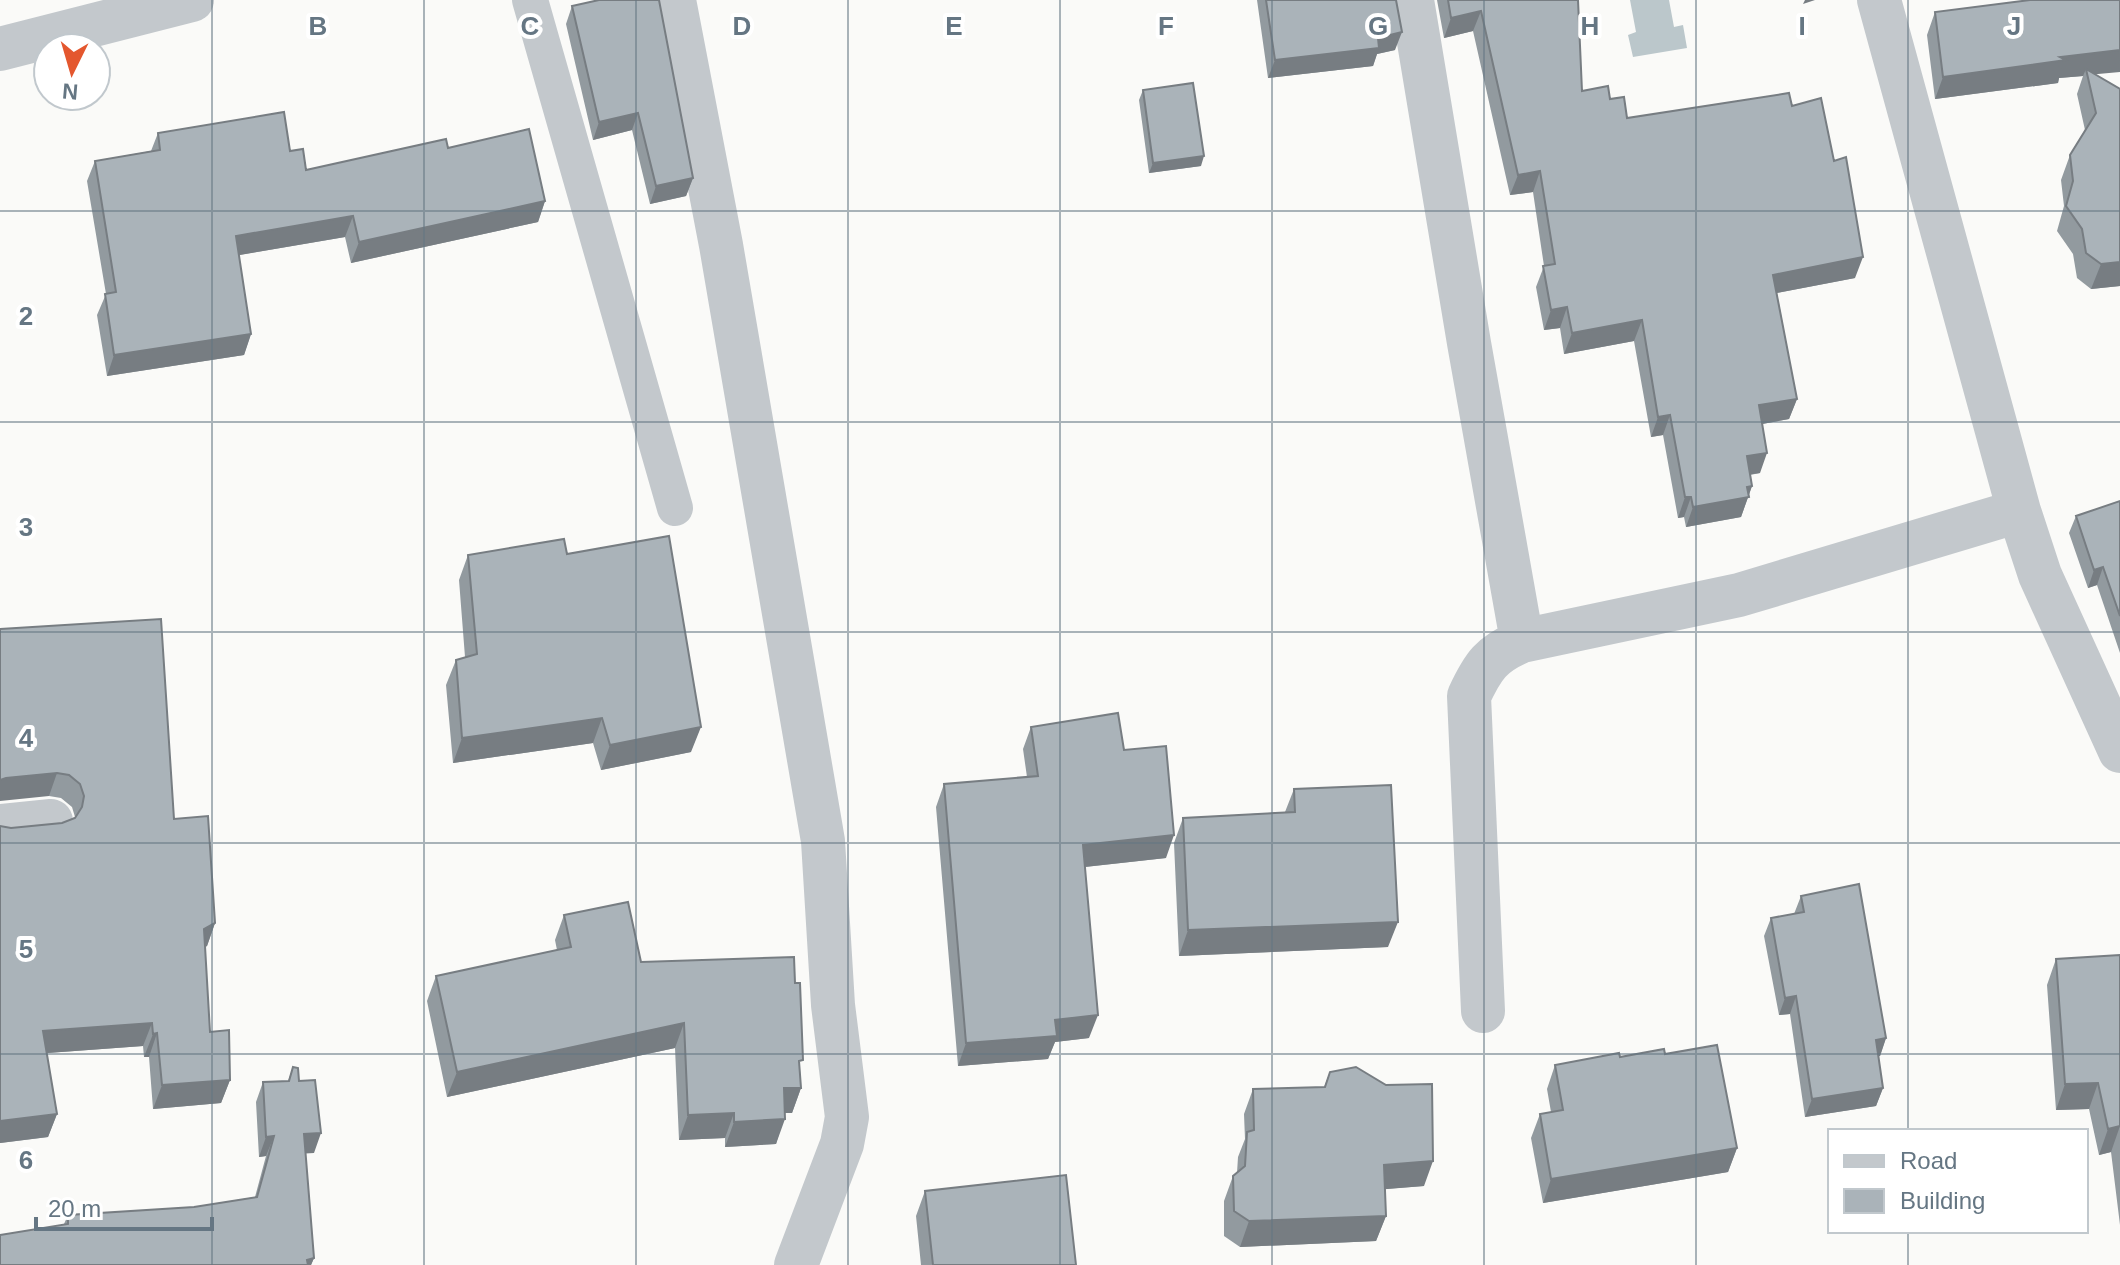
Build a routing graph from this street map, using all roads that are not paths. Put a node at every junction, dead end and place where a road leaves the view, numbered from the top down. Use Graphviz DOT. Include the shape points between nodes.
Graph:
graph roads {
  1 [pos="192,0"];
  2 [pos="530,0"];
  3 [pos="674,0"];
  4 [pos="1412,0"];
  5 [pos="1879,0"];
  6 [pos="0,49"];
  7 [pos="675,508"];
  8 [pos="2019,511"];
  9 [pos="1522,641"];
  10 [pos="2120,751"];
  11 [pos="51,821"];
  12 [pos="0,826"];
  13 [pos="1483,1011"];
  14 [pos="796,1265"];
  1 -- 6 [label="street"];
  2 -- 7 [label="lane"];
  3 -- 14 [label="street" via="823,841 833,1005 847,1117 842,1144"];
  4 -- 9 [label="street"];
  5 -- 8 [label="street"];
  8 -- 9 [label="street" via="1739,595"];
  8 -- 10 [label="street" via="2040,575"];
  9 -- 13 [label="street" via="1499,650 1481,669 1469,696"];
  11 -- 12 [label="street"];
}
